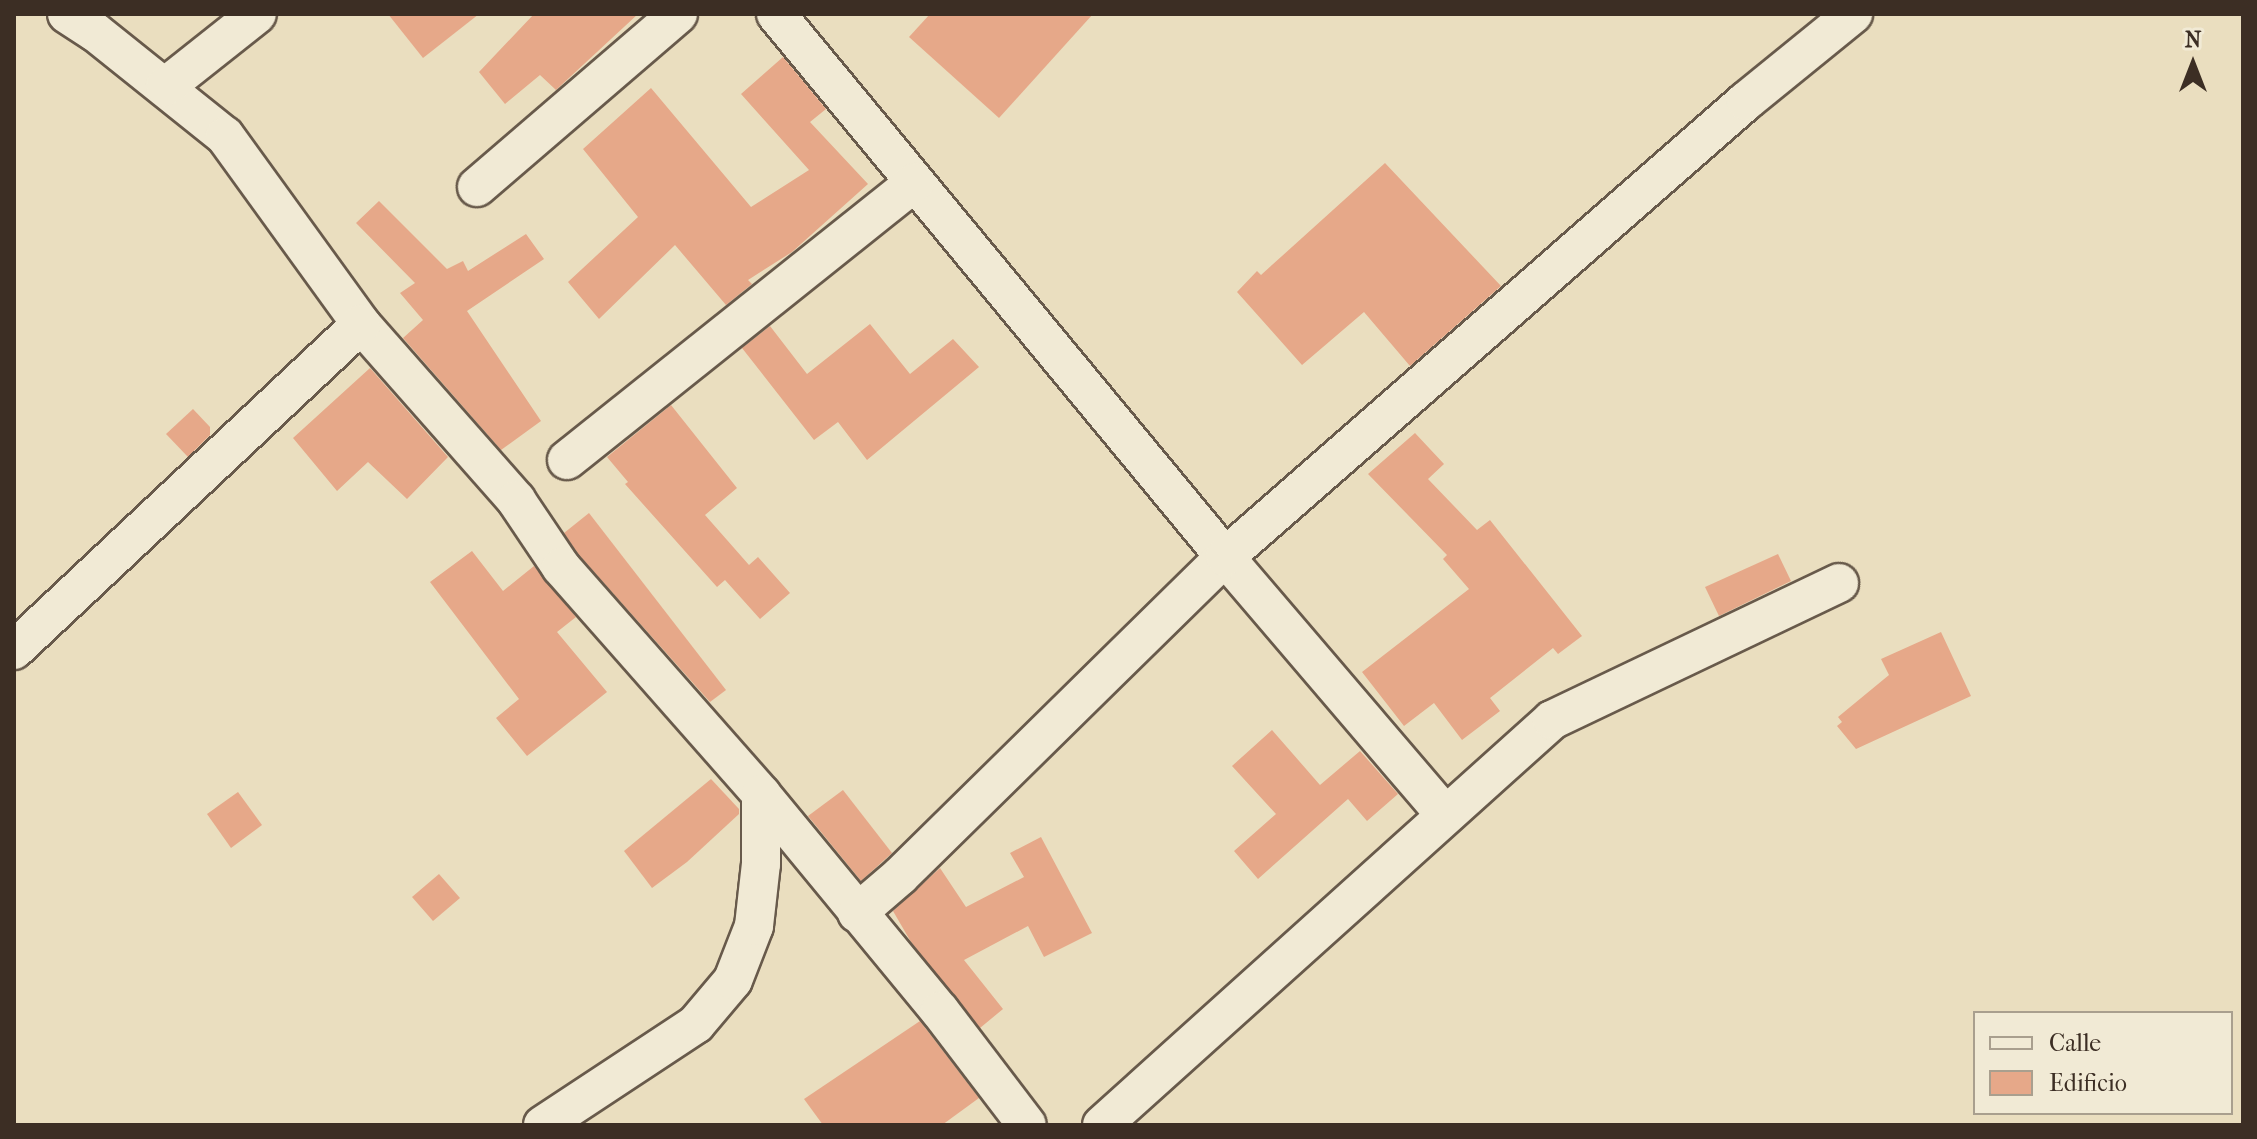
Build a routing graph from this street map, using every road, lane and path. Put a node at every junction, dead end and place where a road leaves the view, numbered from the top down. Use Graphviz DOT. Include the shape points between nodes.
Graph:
graph roads {
  1 [pos="67,14"];
  2 [pos="257,14"];
  3 [pos="678,14"];
  4 [pos="776,14"];
  5 [pos="1853,14"];
  6 [pos="165,87"];
  7 [pos="915,182"];
  8 [pos="477,187"];
  9 [pos="361,324"];
  10 [pos="567,460"];
  11 [pos="1225,557"];
  12 [pos="1839,583"];
  13 [pos="14,650"];
  14 [pos="761,794"];
  15 [pos="1445,815"];
  16 [pos="857,913"];
  17 [pos="543,1125"];
  18 [pos="1027,1125"];
  19 [pos="1102,1125"];
  1 -- 6 [label="street"];
  2 -- 6 [label="street"];
  3 -- 8 [label="street"];
  4 -- 7 [label="street"];
  5 -- 11 [label="street" via="1746,101"];
  6 -- 9 [label="street" via="225,136"];
  7 -- 10 [label="street"];
  7 -- 11 [label="street"];
  9 -- 13 [label="street"];
  9 -- 14 [label="street" via="516,500 561,567"];
  11 -- 15 [label="street"];
  11 -- 16 [label="street"];
  12 -- 15 [label="street" via="1552,720"];
  14 -- 16 [label="street"];
  14 -- 17 [label="street" via="754,926 733,980 696,1024"];
  15 -- 19 [label="street"];
  16 -- 18 [label="street"];
}
